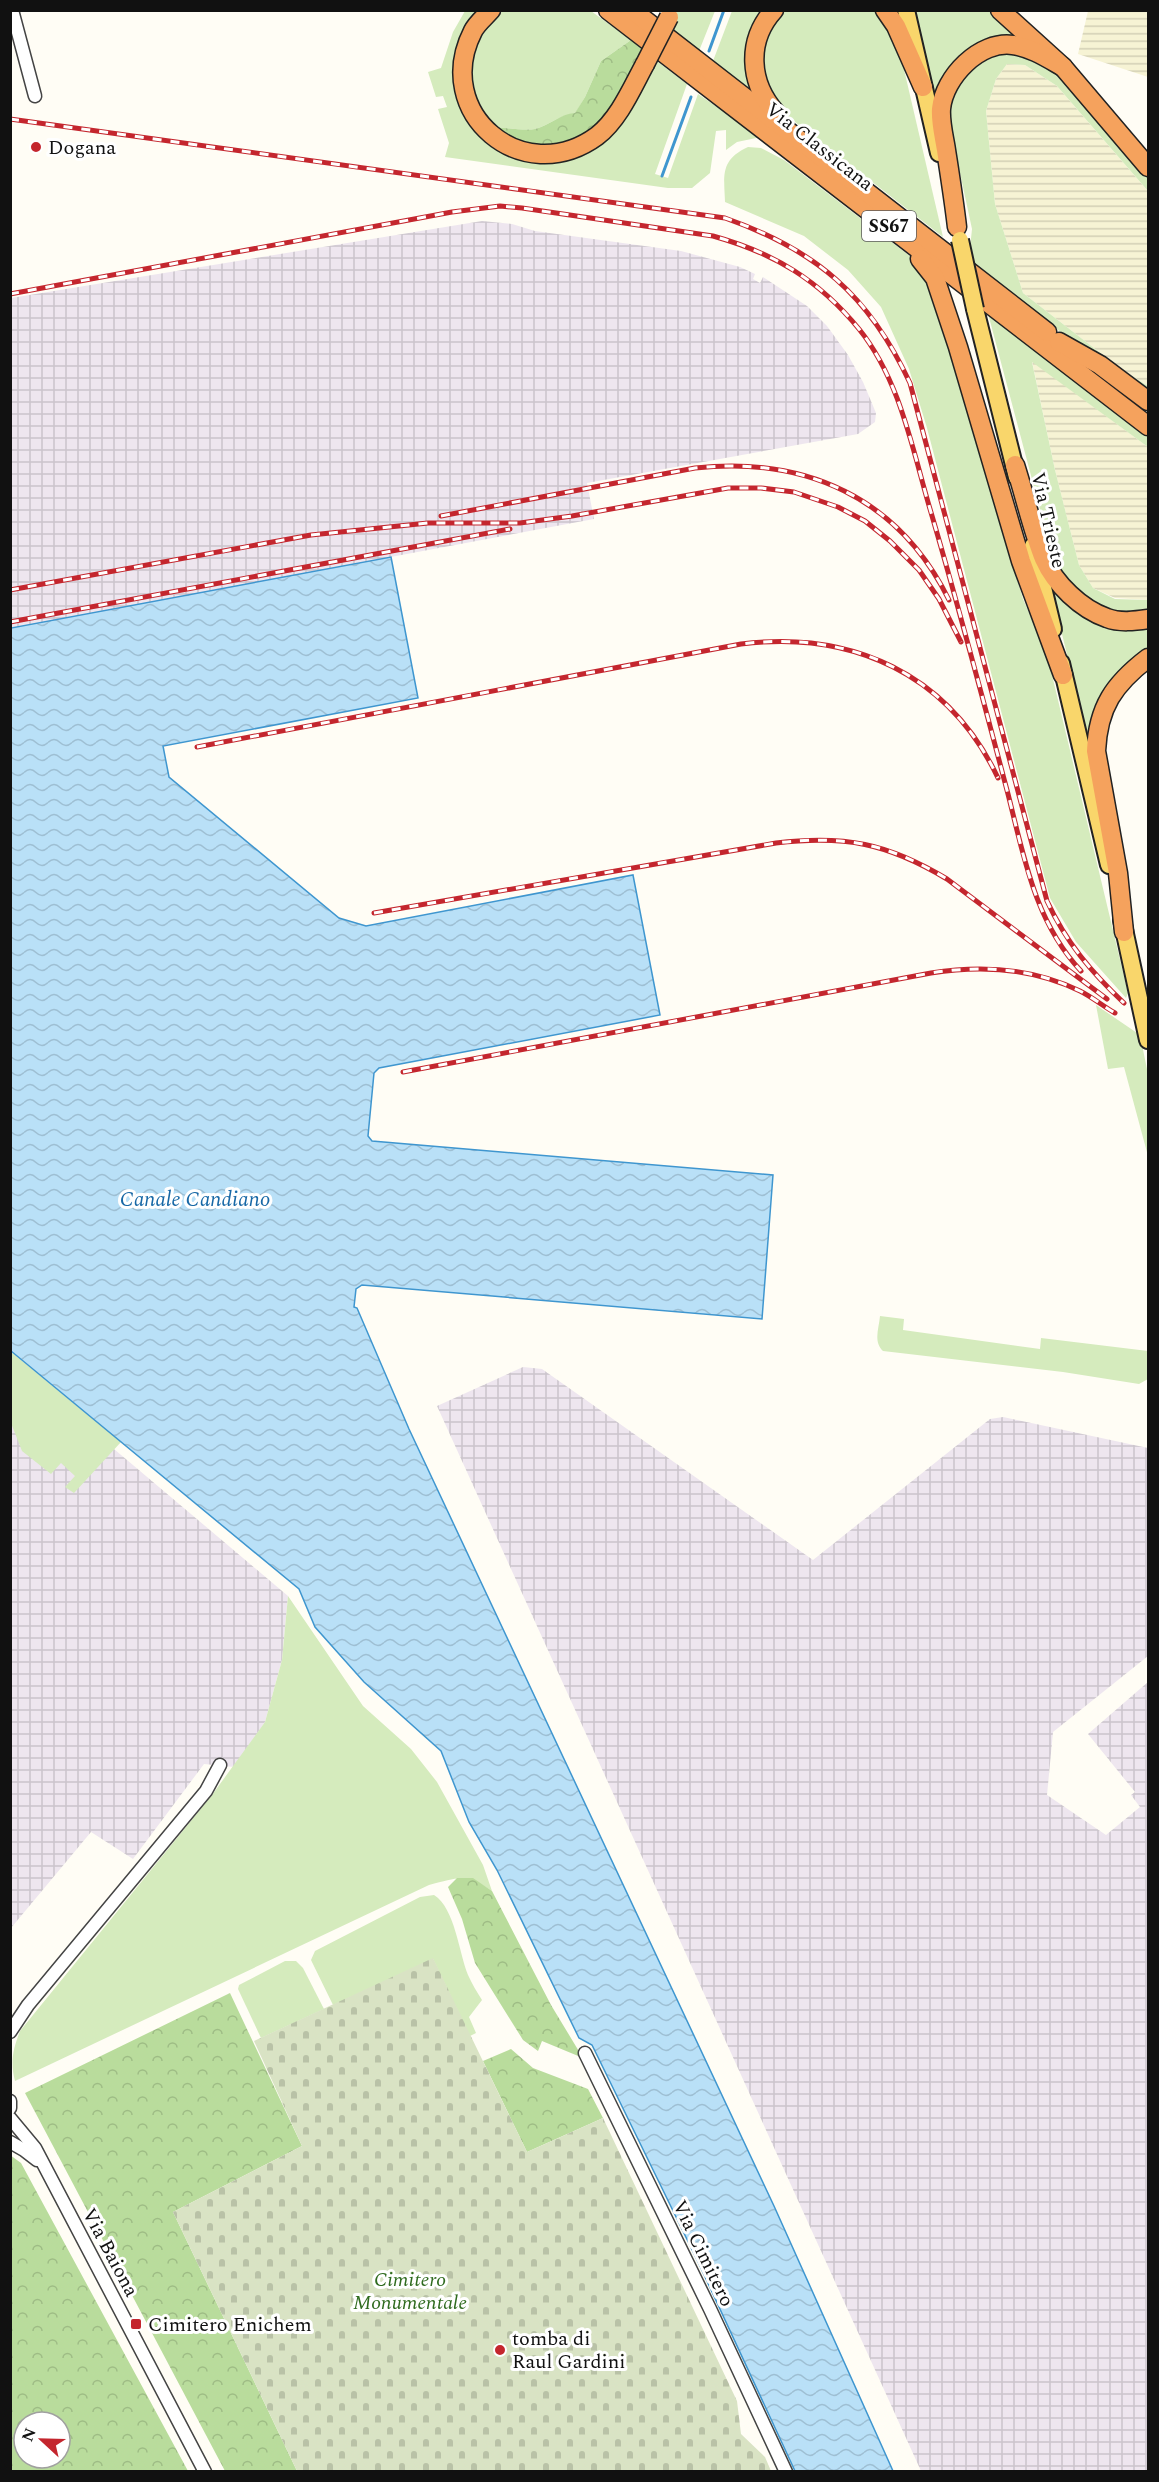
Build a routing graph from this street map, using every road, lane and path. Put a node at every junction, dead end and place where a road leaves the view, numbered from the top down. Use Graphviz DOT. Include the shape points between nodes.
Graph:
graph roads {
  1 [pos="12,10"];
  2 [pos="21,10"];
  3 [pos="491,10"];
  4 [pos="600,10"];
  5 [pos="608,10"];
  6 [pos="774,10"];
  7 [pos="885,10"];
  8 [pos="906,10"];
  9 [pos="1000,10"];
  10 [pos="671,14"];
  11 [pos="630,19"];
  12 [pos="20,36"];
  13 [pos="1063,67"];
  14 [pos="923,87"];
  15 [pos="35,96"];
  16 [pos="795,135"];
  17 [pos="1149,167"];
  18 [pos="844,192"];
  19 [pos="958,234"];
  20 [pos="1059,342"];
  21 [pos="1149,401"];
  22 [pos="1149,410"];
  23 [pos="1149,426"];
  24 [pos="1015,465"];
  25 [pos="1149,619"];
  26 [pos="1149,658"];
  27 [pos="1063,675"];
  28 [pos="1125,932"];
  29 [pos="1149,1040"];
  30 [pos="220,1765"];
  31 [pos="28,2005"];
  32 [pos="10,2026"];
  33 [pos="10,2032"];
  34 [pos="585,2053"];
  35 [pos="10,2102"];
  36 [pos="10,2108"];
  37 [pos="10,2118"];
  38 [pos="10,2142"];
  39 [pos="42,2165"];
  40 [pos="205,2472"];
  41 [pos="786,2472"];
  1 -- 12 [label="street"];
  2 -- 12 [label="street"];
  3 -- 10 [label="highway, bridge" via="474,29 463,55 463,84 471,111 486,131 512,148 540,154 573,150 598,135 620,109"];
  4 -- 11 [label="highway, SS67"];
  5 -- 11 [label="highway, Via Classicana"];
  6 -- 16 [label="highway" via="755,45 756,80 765,101"];
  7 -- 14 [label="highway"];
  8 -- 14 [label="main road, Via Trieste"];
  9 -- 13 [label="highway"];
  11 -- 16 [label="highway, Via Classicana"];
  11 -- 18 [label="highway, Via Classicana / SS67"];
  12 -- 15 [label="street"];
  13 -- 17 [label="highway"];
  13 -- 19 [label="highway" via="1033,50 1011,44 973,57 954,77 941,109"];
  14 -- 19 [label="main road, Via Trieste"];
  16 -- 20 [label="highway, Via Classicana"];
  18 -- 23 [label="highway, Via Classicana / SS67"];
  18 -- 27 [label="highway" via="926,264 935,278 1021,561"];
  19 -- 24 [label="main road, Via Trieste, bridge"];
  20 -- 21 [label="highway" via="1100,365"];
  20 -- 22 [label="highway, Via Classicana"];
  24 -- 25 [label="highway" via="1045,561 1060,584 1083,606 1108,619"];
  24 -- 27 [label="main road, Via Trieste"];
  26 -- 28 [label="highway" via="1117,685 1107,700 1096,737"];
  27 -- 28 [label="main road, Via Trieste"];
  28 -- 29 [label="main road, Via Trieste"];
  30 -- 31 [label="street" via="206,1791"];
  31 -- 32 [label="street"];
  31 -- 33 [label="street"];
  34 -- 41 [label="street, Via Cimitero"];
  35 -- 36 [label="street"];
  37 -- 39 [label="street, Via Baiona" via="35,2148"];
  38 -- 39 [label="street"];
  39 -- 40 [label="street, Via Baiona"];
}
